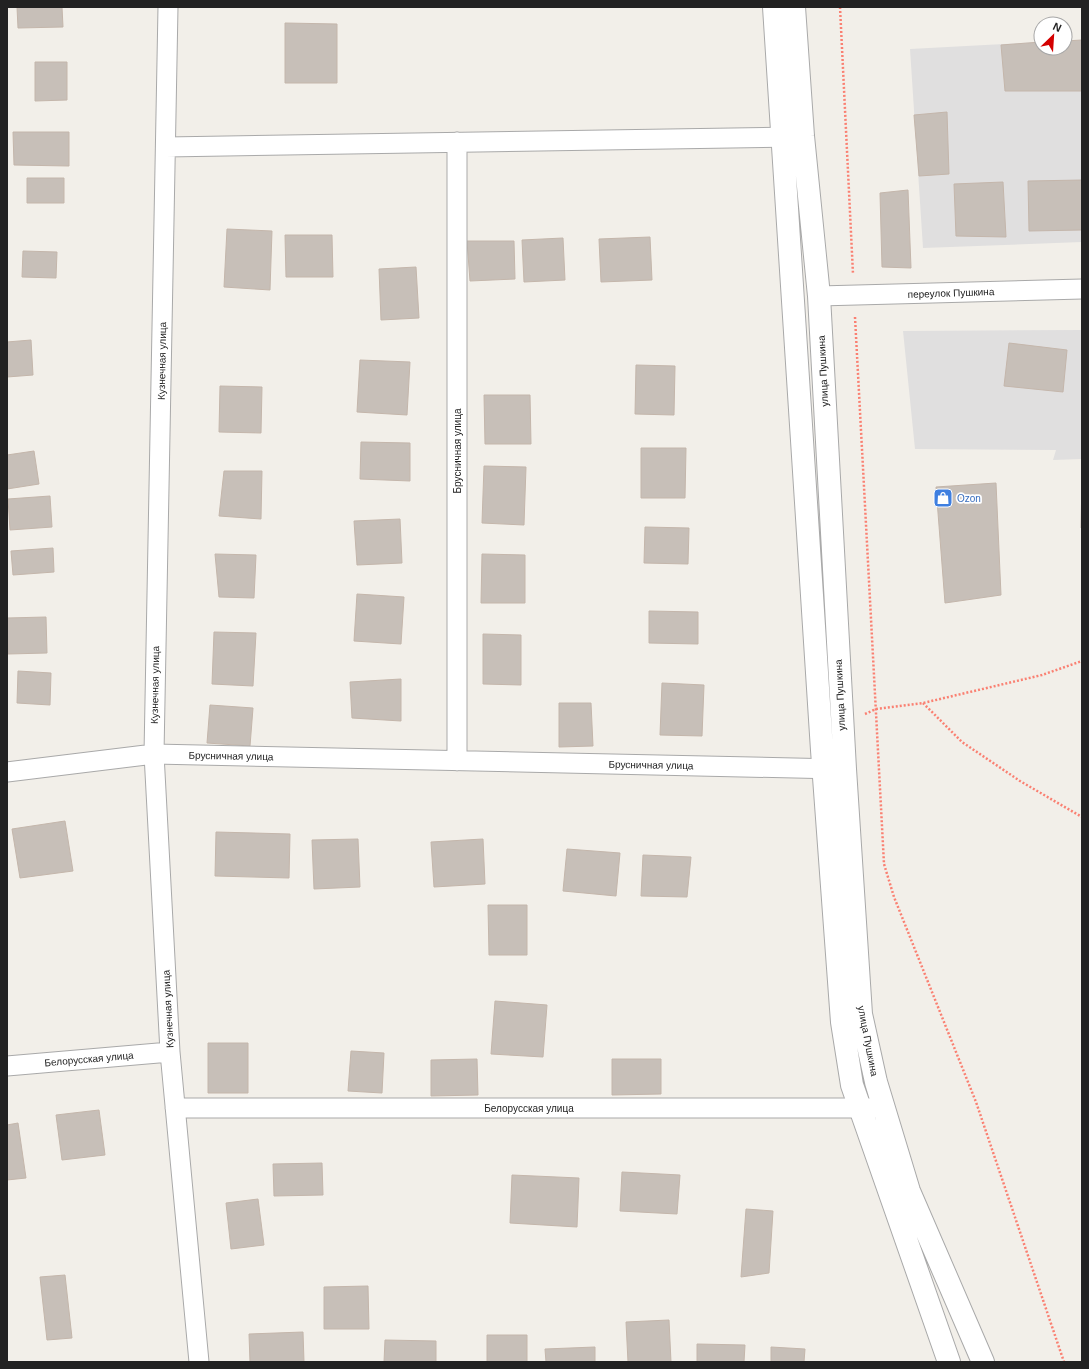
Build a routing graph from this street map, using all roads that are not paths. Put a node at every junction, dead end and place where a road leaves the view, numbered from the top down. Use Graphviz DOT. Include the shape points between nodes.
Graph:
graph roads {
  1 [pos="168,7"];
  2 [pos="774,7"];
  3 [pos="794,7"];
  4 [pos="793,137"];
  5 [pos="457,142"];
  6 [pos="166,147"];
  7 [pos="1082,289"];
  8 [pos="819,296"];
  9 [pos="154,754"];
  10 [pos="457,761"];
  11 [pos="823,768"];
  12 [pos="845,769"];
  13 [pos="7,772"];
  14 [pos="170,1052"];
  15 [pos="7,1066"];
  16 [pos="175,1108"];
  17 [pos="860,1108"];
  18 [pos="884,1108"];
  19 [pos="198,1362"];
  20 [pos="949,1362"];
  21 [pos="982,1362"];
  1 -- 6 [label="street, Кузнечная улица"];
  2 -- 4 [label="street"];
  3 -- 4 [label="street, улица Пушкина"];
  4 -- 5 [label="street"];
  4 -- 8 [label="street, улица Пушкина"];
  4 -- 11 [label="street"];
  5 -- 6 [label="street"];
  5 -- 10 [label="street, Брусничная улица"];
  6 -- 9 [label="street, Кузнечная улица"];
  7 -- 8 [label="street, переулок Пушкина"];
  8 -- 12 [label="street, улица Пушкина"];
  9 -- 10 [label="street, Брусничная улица"];
  9 -- 13 [label="street, Брусничная улица"];
  9 -- 14 [label="street, Кузнечная улица"];
  10 -- 11 [label="street, Брусничная улица"];
  11 -- 12 [label="street, Брусничная улица"];
  11 -- 17 [label="street" via="842,1022 852,1086"];
  12 -- 18 [label="street, улица Пушкина" via="861,1014"];
  14 -- 15 [label="street, Белорусская улица"];
  14 -- 16 [label="street, Кузнечная улица"];
  16 -- 17 [label="street, Белорусская улица"];
  16 -- 19 [label="street, Кузнечная улица"];
  17 -- 18 [label="street, Белорусская улица"];
  17 -- 20 [label="street"];
  18 -- 21 [label="street, улица Пушкина" via="910,1191"];
}
